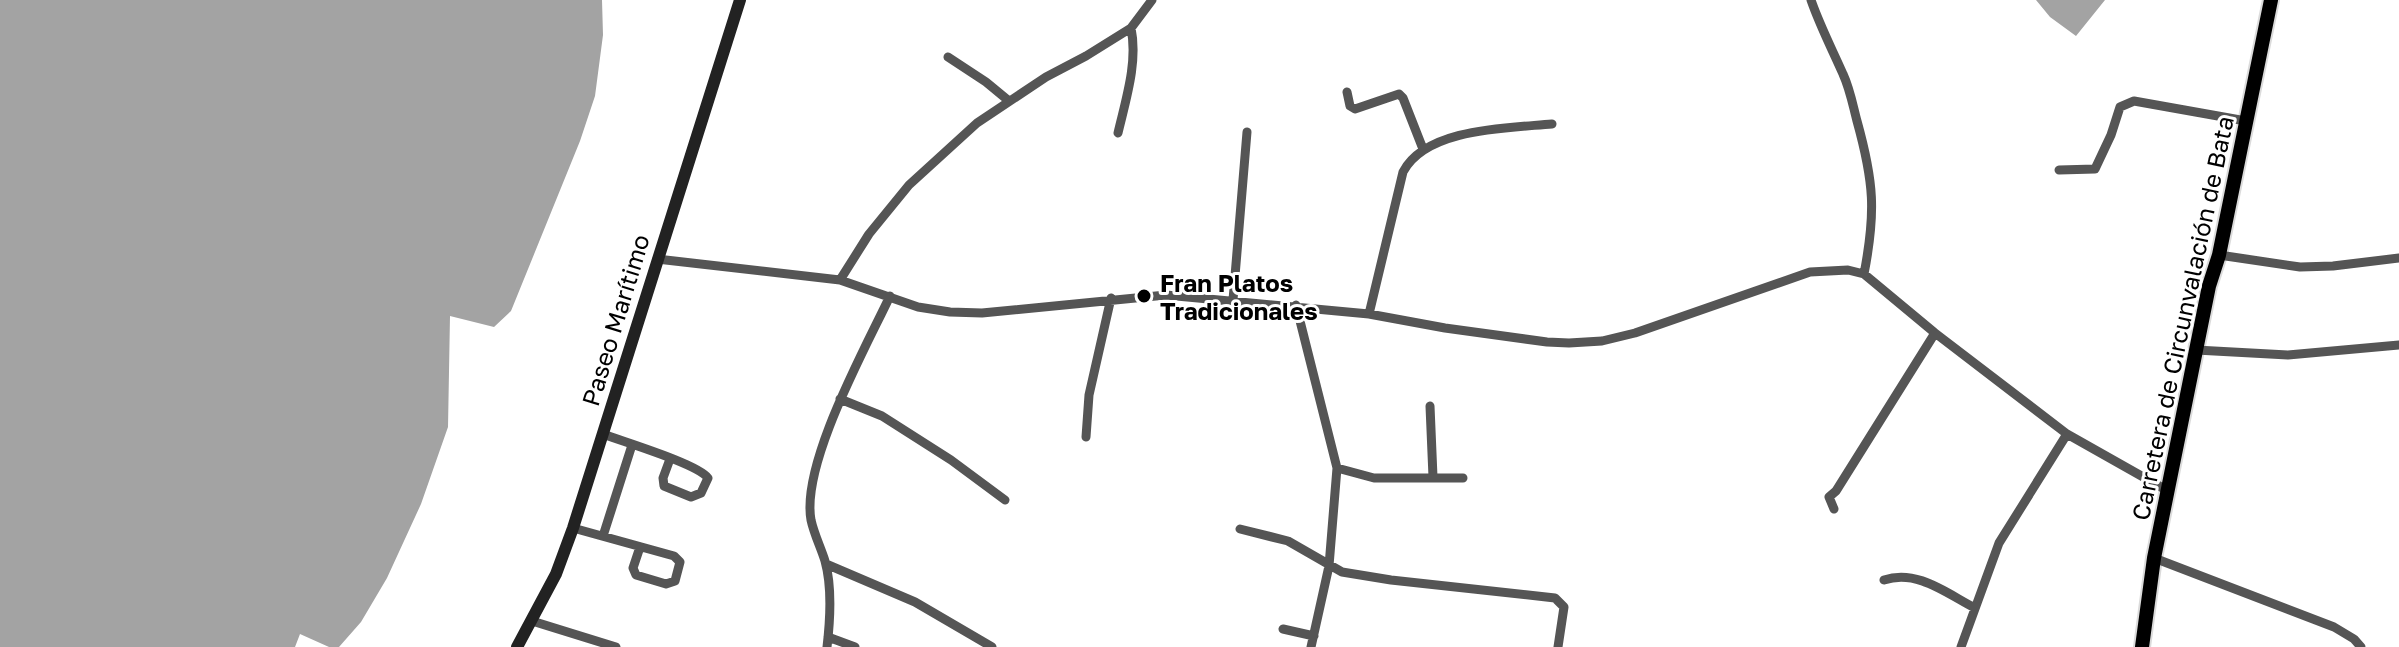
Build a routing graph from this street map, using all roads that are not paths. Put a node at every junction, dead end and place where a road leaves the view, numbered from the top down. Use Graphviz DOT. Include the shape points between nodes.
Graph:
graph roads {
  1 [pos="740,0"];
  2 [pos="1152,0"];
  3 [pos="1811,0"];
  4 [pos="2271,0"];
  5 [pos="1131,28"];
  6 [pos="948,57"];
  7 [pos="1347,92"];
  8 [pos="1009,101"];
  9 [pos="2246,121"];
  10 [pos="1552,124"];
  11 [pos="1247,132"];
  12 [pos="1118,133"];
  13 [pos="1423,149"];
  14 [pos="2059,170"];
  15 [pos="2219,255"];
  16 [pos="2399,258"];
  17 [pos="657,259"];
  18 [pos="1864,274"];
  19 [pos="840,280"];
  20 [pos="890,296"];
  21 [pos="1111,298"];
  22 [pos="1233,300"];
  23 [pos="1296,305"];
  24 [pos="1369,314"];
  25 [pos="1935,333"];
  26 [pos="2399,345"];
  27 [pos="2196,350"];
  28 [pos="840,399"];
  29 [pos="1430,406"];
  30 [pos="603,434"];
  31 [pos="2067,434"];
  32 [pos="1086,437"];
  33 [pos="632,445"];
  34 [pos="670,459"];
  35 [pos="1337,468"];
  36 [pos="1433,477"];
  37 [pos="1463,478"];
  38 [pos="2168,491"];
  39 [pos="1005,500"];
  40 [pos="1834,509"];
  41 [pos="573,528"];
  42 [pos="1240,529"];
  43 [pos="603,536"];
  44 [pos="640,547"];
  45 [pos="2154,558"];
  46 [pos="826,564"];
  47 [pos="1329,566"];
  48 [pos="1884,580"];
  49 [pos="1975,608"];
  50 [pos="532,621"];
  51 [pos="1283,629"];
  52 [pos="1314,636"];
  53 [pos="827,642"];
  54 [pos="517,647"];
  55 [pos="616,647"];
  56 [pos="855,647"];
  57 [pos="992,647"];
  58 [pos="1311,647"];
  59 [pos="1558,647"];
  60 [pos="1961,647"];
  61 [pos="2142,647"];
  62 [pos="2361,647"];
  1 -- 17 [label="main road, Paseo Marítimo"];
  2 -- 5 [label="street"];
  3 -- 18 [label="street" via="1844,76 1870,170 1871,233"];
  4 -- 9 [label="main road, Carretera de Circunvalación de Bata"];
  5 -- 8 [label="street"];
  5 -- 12 [label="street" via="1135,44"];
  6 -- 8 [label="street"];
  7 -- 13 [label="street" via="1355,109 1399,94"];
  8 -- 19 [label="street" via="909,185"];
  9 -- 14 [label="street" via="2127,102 2116,114 2095,169"];
  9 -- 15 [label="main road, Carretera de Circunvalación de Bata"];
  10 -- 13 [label="street" via="1472,132"];
  11 -- 22 [label="street"];
  13 -- 24 [label="street" via="1403,172"];
  15 -- 16 [label="street" via="2300,267"];
  15 -- 27 [label="main road, Carretera de Circunvalación de Bata"];
  17 -- 19 [label="street"];
  17 -- 30 [label="main road, Paseo Marítimo"];
  18 -- 24 [label="street" via="1810,272 1635,333 1585,342 1547,342"];
  18 -- 25 [label="street"];
  19 -- 20 [label="street"];
  20 -- 21 [label="street" via="934,309 982,313"];
  20 -- 28 [label="street"];
  21 -- 22 [label="street"];
  21 -- 32 [label="street" via="1089,395"];
  22 -- 23 [label="street"];
  23 -- 24 [label="street"];
  23 -- 35 [label="street"];
  25 -- 31 [label="street"];
  25 -- 40 [label="street" via="1829,497"];
  26 -- 27 [label="street" via="2288,355"];
  27 -- 38 [label="main road, Carretera de Circunvalación de Bata"];
  28 -- 39 [label="street" via="882,416"];
  28 -- 46 [label="street" via="811,493 811,520"];
  29 -- 36 [label="street"];
  30 -- 33 [label="street"];
  30 -- 41 [label="main road, Paseo Marítimo"];
  31 -- 38 [label="street"];
  31 -- 49 [label="street" via="2005,531"];
  33 -- 34 [label="street"];
  33 -- 43 [label="street"];
  34 -- 34 [label="street" via="707,475 701,493 691,497 664,486"];
  35 -- 36 [label="street" via="1374,478"];
  35 -- 47 [label="street"];
  36 -- 37 [label="street"];
  38 -- 45 [label="main road, Carretera de Circunvalación de Bata"];
  41 -- 43 [label="street"];
  41 -- 50 [label="main road, Paseo Marítimo"];
  42 -- 47 [label="street" via="1288,541"];
  43 -- 44 [label="street"];
  44 -- 44 [label="street" via="678,558 675,581 666,584 636,575"];
  45 -- 61 [label="main road, Carretera de Circunvalación de Bata"];
  45 -- 62 [label="street" via="2334,627"];
  46 -- 53 [label="street"];
  46 -- 57 [label="street" via="915,602"];
  47 -- 52 [label="street"];
  47 -- 59 [label="street" via="1391,580 1555,598 1564,607"];
  48 -- 49 [label="street" via="1917,577"];
  49 -- 60 [label="street"];
  50 -- 54 [label="main road, Paseo Marítimo"];
  50 -- 55 [label="street"];
  51 -- 52 [label="street"];
  52 -- 58 [label="street"];
  53 -- 56 [label="street"];
}
